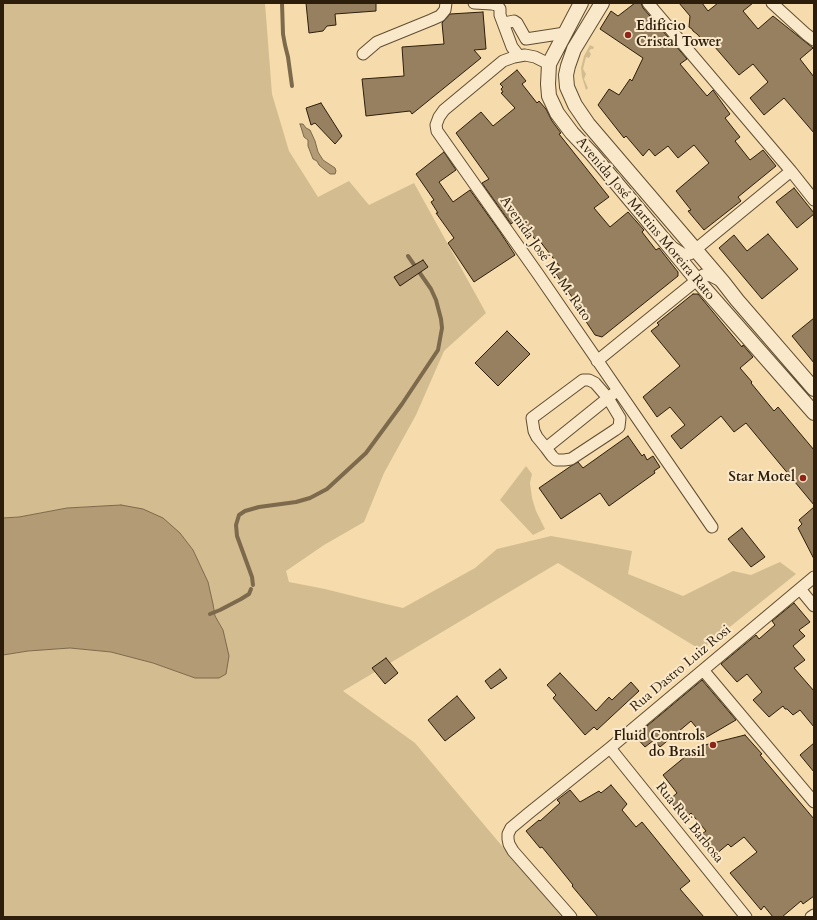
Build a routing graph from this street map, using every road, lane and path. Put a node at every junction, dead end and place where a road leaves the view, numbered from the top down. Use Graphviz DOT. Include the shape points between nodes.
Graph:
graph roads {
  1 [pos="446,3"];
  2 [pos="474,3"];
  3 [pos="581,3"];
  4 [pos="602,3"];
  5 [pos="648,3"];
  6 [pos="772,3"];
  7 [pos="504,25"];
  8 [pos="565,33"];
  9 [pos="814,40"];
  10 [pos="363,54"];
  11 [pos="519,56"];
  12 [pos="549,64"];
  13 [pos="791,171"];
  14 [pos="814,200"];
  15 [pos="670,246"];
  16 [pos="695,250"];
  17 [pos="697,280"];
  18 [pos="723,282"];
  19 [pos="597,361"];
  20 [pos="618,390"];
  21 [pos="814,390"];
  22 [pos="608,398"];
  23 [pos="814,414"];
  24 [pos="546,448"];
  25 [pos="712,527"];
  26 [pos="814,578"];
  27 [pos="800,589"];
  28 [pos="814,606"];
  29 [pos="703,670"];
  30 [pos="610,748"];
  31 [pos="814,802"];
  32 [pos="814,915"];
  33 [pos="571,917"];
  34 [pos="746,917"];
  35 [pos="811,917"];
  1 -- 10 [label="street" via="445,10 440,16 377,42"];
  2 -- 7 [label="street" via="497,5"];
  3 -- 8 [label="street, Avenida José Martins Moreira Rato"];
  4 -- 16 [label="street, Avenida José Martins Moreira Rato" via="574,49 566,75 567,87 588,124"];
  5 -- 13 [label="street"];
  6 -- 9 [label="street"];
  7 -- 8 [label="street" via="514,21 526,39"];
  7 -- 11 [label="street" via="512,47"];
  8 -- 12 [label="street, Avenida José Martins Moreira Rato"];
  11 -- 12 [label="street, Avenida José M. M. Rato" via="535,57"];
  11 -- 19 [label="street, Avenida José M. M. Rato" via="503,61 444,110 436,125 437,132"];
  12 -- 15 [label="street, Avenida José Martins Moreira Rato" via="549,96 557,113"];
  13 -- 14 [label="street"];
  13 -- 16 [label="street"];
  15 -- 16 [label="street" via="683,254 690,254"];
  15 -- 17 [label="street, Avenida José Martins Moreira Rato"];
  16 -- 18 [label="street, Avenida José Martins Moreira Rato"];
  17 -- 18 [label="street" via="702,275"];
  17 -- 19 [label="street"];
  17 -- 23 [label="street, Avenida José Martins Moreira Rato"];
  18 -- 21 [label="street, Avenida José Martins Moreira Rato"];
  19 -- 20 [label="street, Avenida José M. M. Rato"];
  20 -- 22 [label="street"];
  20 -- 25 [label="street, Avenida José M. M. Rato"];
  22 -- 24 [label="street"];
  22 -- 24 [label="street" via="620,418 619,427 571,459 556,460"];
  22 -- 24 [label="street" via="595,384 583,380 532,418 534,431"];
  26 -- 27 [label="street, Rua Dastro Luiz Rosi"];
  27 -- 28 [label="street"];
  27 -- 29 [label="street, Rua Dastro Luiz Rosi"];
  29 -- 30 [label="street, Rua Dastro Luiz Rosi"];
  29 -- 31 [label="street"];
  30 -- 33 [label="street, Rua Dastro Luiz Rosi" via="511,828 508,834 513,851"];
  30 -- 34 [label="street, Rua Rui Barbosa"];
  32 -- 35 [label="street"];
}
